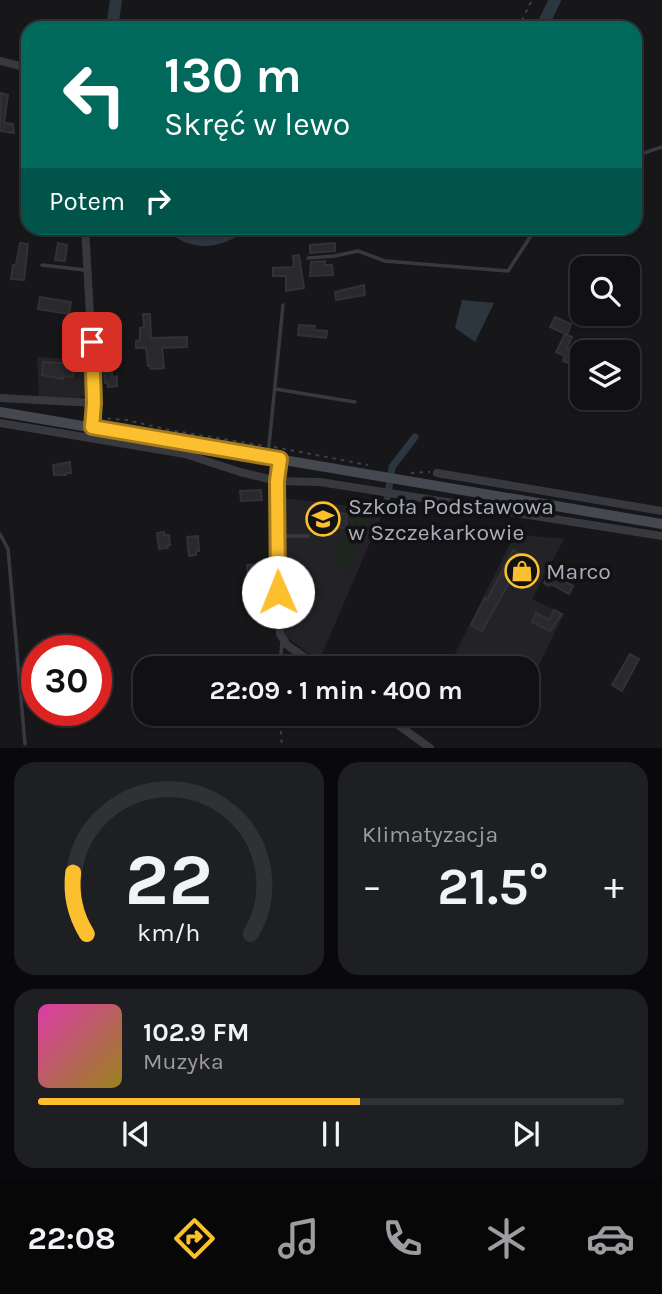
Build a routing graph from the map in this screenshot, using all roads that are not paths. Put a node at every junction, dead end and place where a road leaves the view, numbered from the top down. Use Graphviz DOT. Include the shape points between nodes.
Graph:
graph roads {
  1 [pos="0,61"];
  2 [pos="21,66"];
  3 [pos="662,147"];
  4 [pos="642,154"];
  5 [pos="86,235"];
  6 [pos="531,235"];
  7 [pos="308,258"];
  8 [pos="42,265"];
  9 [pos="88,270"];
  10 [pos="283,305"];
  11 [pos="275,389"];
  12 [pos="0,398"];
  13 [pos="355,402"];
  14 [pos="94,403"];
  15 [pos="0,412"];
  16 [pos="93,422"];
  17 [pos="0,423"];
  18 [pos="272,454"];
  19 [pos="437,473"];
  20 [pos="277,481"];
  21 [pos="662,511"];
  22 [pos="662,524"];
  23 [pos="0,534"];
  24 [pos="278,536"];
  25 [pos="308,536"];
  26 [pos="662,536"];
  27 [pos="282,639"];
  28 [pos="281,656"];
  29 [pos="304,656"];
  30 [pos="397,726"];
  31 [pos="25,744"];
  32 [pos="420,745"];
  33 [pos="430,748"];
  1 -- 2 [label="street"];
  3 -- 4 [label="lane"];
  5 -- 9 [label="street"];
  6 -- 7 [label="lane" via="508,271 385,261 358,251"];
  8 -- 9 [label="lane"];
  9 -- 14 [label="street"];
  10 -- 11 [label="lane"];
  11 -- 13 [label="lane"];
  11 -- 18 [label="lane"];
  12 -- 14 [label="street"];
  14 -- 16 [label="street"];
  15 -- 16 [label="main road"];
  16 -- 18 [label="main road"];
  17 -- 20 [label="street" via="185,454"];
  18 -- 20 [label="street"];
  18 -- 22 [label="main road"];
  19 -- 21 [label="street"];
  20 -- 24 [label="street"];
  20 -- 26 [label="street" via="320,482"];
  23 -- 31 [label="lane" via="8,549"];
  24 -- 25 [label="lane"];
  24 -- 27 [label="street"];
  27 -- 28 [label="lane"];
  27 -- 29 [label="street"];
  30 -- 32 [label="street"];
  32 -- 33 [label="street"];
}
